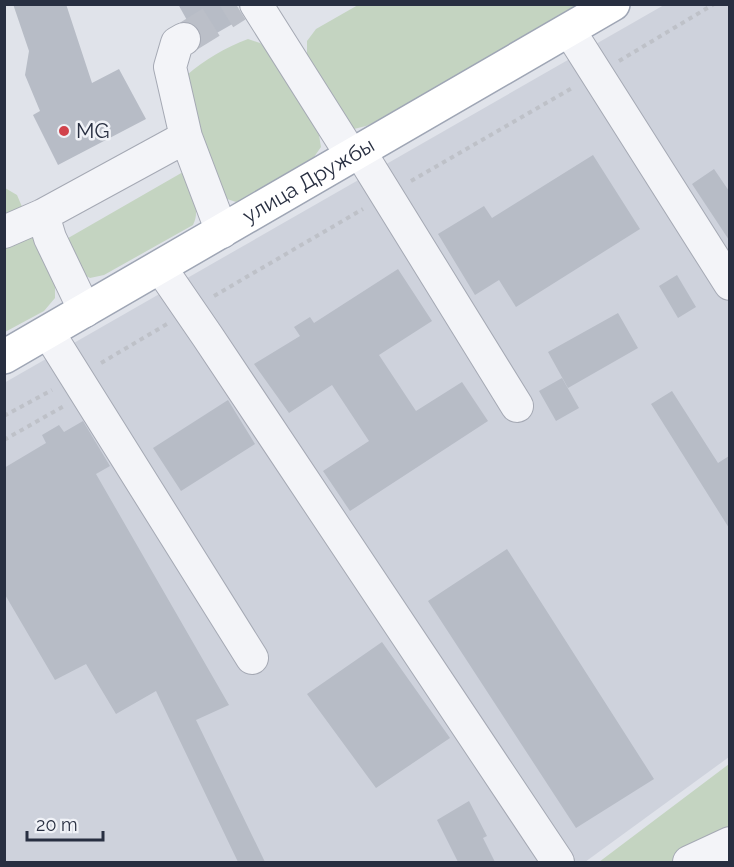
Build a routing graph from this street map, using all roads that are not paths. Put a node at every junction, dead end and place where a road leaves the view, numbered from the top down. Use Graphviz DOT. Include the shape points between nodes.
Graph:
graph roads {
  1 [pos="613,4"];
  2 [pos="244,5"];
  3 [pos="569,30"];
  4 [pos="184,39"];
  5 [pos="186,137"];
  6 [pos="356,154"];
  7 [pos="43,215"];
  8 [pos="4,232"];
  9 [pos="222,232"];
  10 [pos="160,267"];
  11 [pos="729,284"];
  12 [pos="85,311"];
  13 [pos="48,332"];
  14 [pos="4,357"];
  15 [pos="517,406"];
  16 [pos="252,658"];
  17 [pos="729,843"];
  18 [pos="558,862"];
  19 [pos="689,862"];
  1 -- 3 [label="main road, улица Дружбы"];
  2 -- 6 [label="street"];
  3 -- 6 [label="main road, улица Дружбы"];
  3 -- 11 [label="street"];
  4 -- 5 [label="street" via="177,43 170,67"];
  5 -- 7 [label="street"];
  5 -- 9 [label="street"];
  6 -- 9 [label="main road, улица Дружбы"];
  6 -- 15 [label="street" via="387,195"];
  7 -- 8 [label="street"];
  7 -- 12 [label="street"];
  9 -- 10 [label="main road, улица Дружбы"];
  10 -- 12 [label="main road, улица Дружбы"];
  10 -- 18 [label="street"];
  12 -- 13 [label="main road, улица Дружбы"];
  13 -- 14 [label="main road, улица Дружбы"];
  13 -- 16 [label="street"];
  17 -- 19 [label="street"];
}
